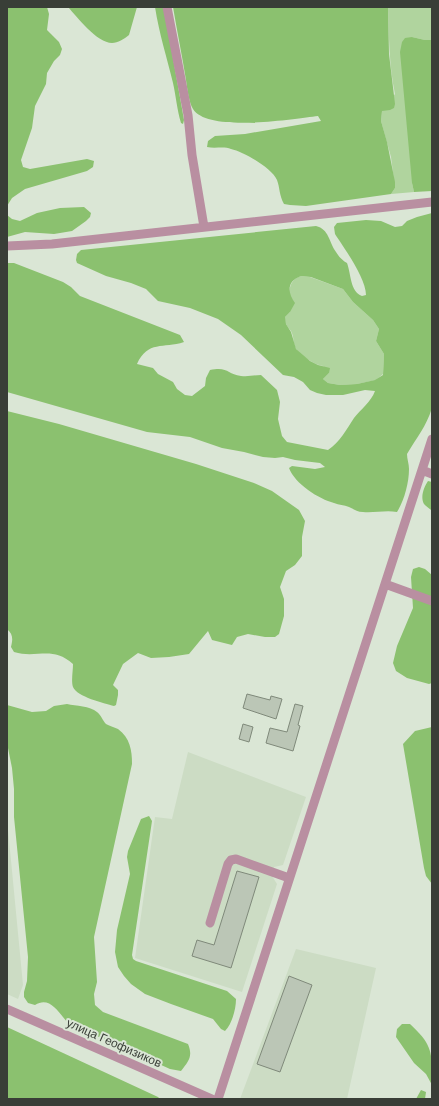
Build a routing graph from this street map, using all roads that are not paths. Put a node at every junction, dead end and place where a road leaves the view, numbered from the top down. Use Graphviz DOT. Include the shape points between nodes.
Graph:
graph roads {
  1 [pos="167,7"];
  2 [pos="432,202"];
  3 [pos="204,228"];
  4 [pos="7,246"];
  5 [pos="432,439"];
  6 [pos="422,470"];
  7 [pos="432,474"];
  8 [pos="385,584"];
  9 [pos="432,601"];
  10 [pos="289,878"];
  11 [pos="210,923"];
  12 [pos="7,1009"];
  13 [pos="212,1099"];
  14 [pos="218,1099"];
  1 -- 3 [label="street" via="188,115"];
  2 -- 3 [label="street"];
  3 -- 4 [label="street" via="52,244"];
  5 -- 6 [label="street"];
  6 -- 7 [label="street"];
  6 -- 8 [label="street"];
  8 -- 9 [label="street"];
  8 -- 10 [label="street"];
  10 -- 11 [label="street" via="236,859 231,860"];
  10 -- 14 [label="street"];
  12 -- 13 [label="street, улица Геофизиков"];
}
